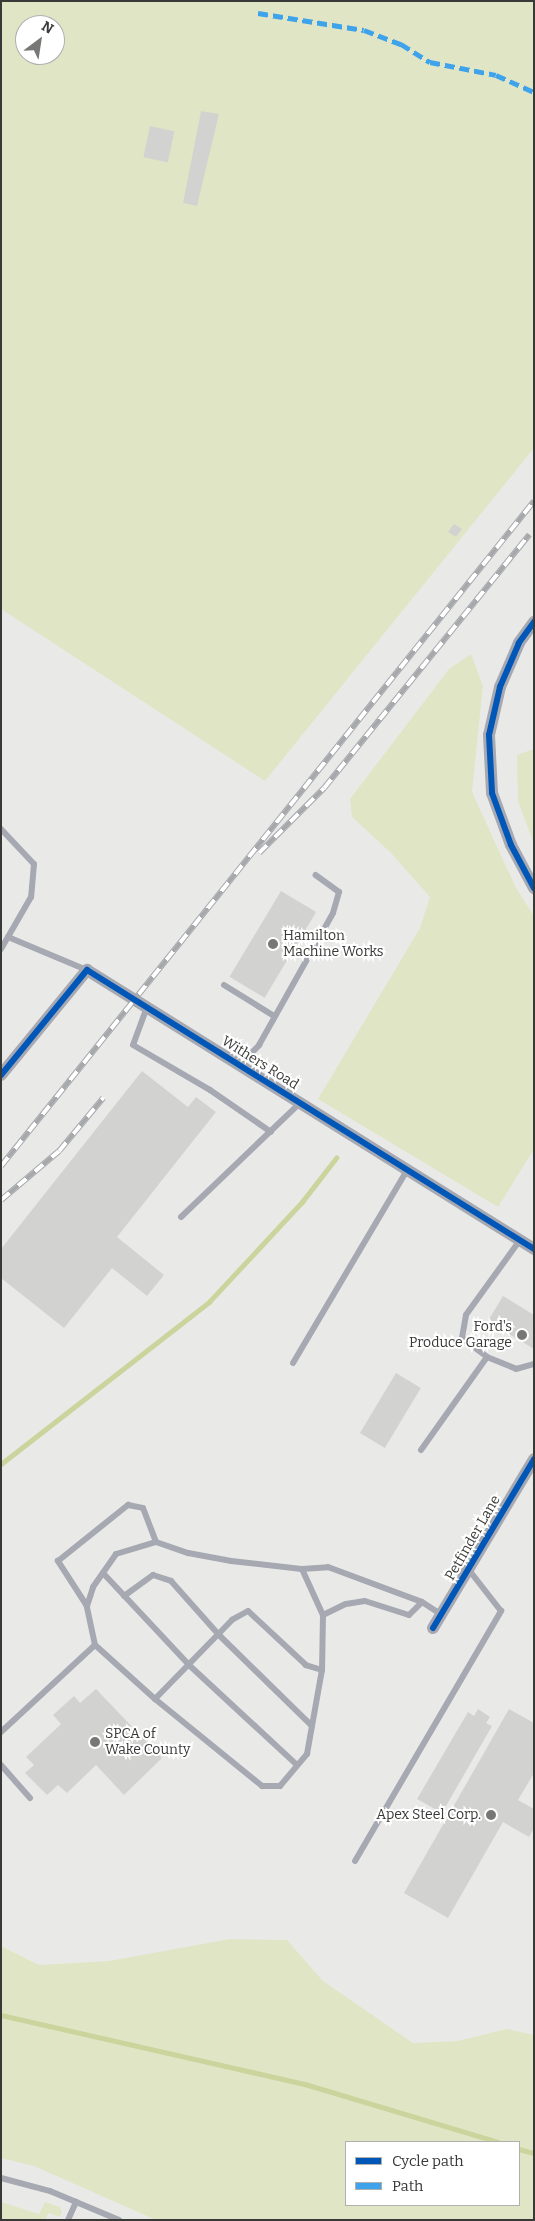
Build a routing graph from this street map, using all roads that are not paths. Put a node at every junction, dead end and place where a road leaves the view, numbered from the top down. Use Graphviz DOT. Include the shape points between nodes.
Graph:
graph roads {
  1 [pos="534,622"];
  2 [pos="1,829"];
  3 [pos="316,875"];
  4 [pos="534,888"];
  5 [pos="8,937"];
  6 [pos="1,949"];
  7 [pos="87,970"];
  8 [pos="224,984"];
  9 [pos="147,1007"];
  10 [pos="274,1016"];
  11 [pos="240,1065"];
  12 [pos="1,1074"];
  13 [pos="300,1103"];
  14 [pos="271,1132"];
  15 [pos="407,1170"];
  16 [pos="181,1217"];
  17 [pos="520,1240"];
  18 [pos="534,1249"];
  19 [pos="487,1357"];
  20 [pos="293,1363"];
  21 [pos="534,1364"];
  22 [pos="421,1450"];
  23 [pos="534,1459"];
  24 [pos="156,1542"];
  25 [pos="302,1569"];
  26 [pos="469,1570"];
  27 [pos="103,1573"];
  28 [pos="124,1596"];
  29 [pos="422,1602"];
  30 [pos="87,1606"];
  31 [pos="324,1615"];
  32 [pos="442,1615"];
  33 [pos="433,1628"];
  34 [pos="219,1634"];
  35 [pos="95,1646"];
  36 [pos="189,1665"];
  37 [pos="322,1670"];
  38 [pos="155,1699"];
  39 [pos="312,1726"];
  40 [pos="1,1732"];
  41 [pos="297,1765"];
  42 [pos="1,1766"];
  43 [pos="30,1798"];
  44 [pos="356,1861"];
  45 [pos="1,2178"];
  46 [pos="76,2202"];
  47 [pos="68,2220"];
  48 [pos="119,2220"];
  1 -- 4 [label="street" via="519,643 500,687 489,735 492,793 511,845"];
  2 -- 5 [label="lane" via="34,864 31,897"];
  3 -- 10 [label="lane" via="339,892 333,913"];
  5 -- 6 [label="lane"];
  5 -- 7 [label="lane"];
  7 -- 9 [label="street, Withers Road"];
  7 -- 12 [label="street"];
  8 -- 10 [label="lane"];
  9 -- 11 [label="street, Withers Road"];
  9 -- 14 [label="lane" via="133,1045 210,1090"];
  10 -- 11 [label="lane" via="259,1045"];
  11 -- 13 [label="street, Withers Road"];
  13 -- 14 [label="lane"];
  13 -- 15 [label="street, Withers Road"];
  14 -- 16 [label="lane"];
  15 -- 17 [label="street, Withers Road"];
  15 -- 20 [label="lane"];
  17 -- 18 [label="street, Withers Road"];
  17 -- 19 [label="lane" via="466,1315 462,1338"];
  19 -- 21 [label="lane" via="516,1369"];
  19 -- 22 [label="lane"];
  23 -- 26 [label="street, Petfinder Lane"];
  24 -- 25 [label="lane" via="188,1553"];
  24 -- 27 [label="lane" via="116,1554"];
  24 -- 30 [label="lane" via="142,1508 128,1505 58,1561"];
  25 -- 29 [label="lane" via="328,1567"];
  25 -- 31 [label="lane"];
  26 -- 32 [label="street, Petfinder Lane"];
  26 -- 44 [label="lane" via="501,1611"];
  27 -- 28 [label="lane"];
  27 -- 30 [label="lane" via="93,1587"];
  28 -- 34 [label="lane" via="153,1575 171,1581"];
  28 -- 36 [label="lane"];
  29 -- 31 [label="lane" via="409,1615 364,1601 346,1604"];
  29 -- 32 [label="lane"];
  30 -- 35 [label="lane"];
  31 -- 37 [label="lane"];
  32 -- 33 [label="street, Petfinder Lane"];
  34 -- 36 [label="lane"];
  34 -- 37 [label="lane" via="248,1610 306,1665"];
  34 -- 39 [label="lane"];
  35 -- 38 [label="lane"];
  35 -- 40 [label="lane"];
  36 -- 38 [label="lane"];
  36 -- 41 [label="lane"];
  37 -- 39 [label="lane"];
  38 -- 41 [label="lane" via="262,1786 280,1786"];
  39 -- 41 [label="lane" via="307,1754"];
  42 -- 43 [label="lane"];
  45 -- 46 [label="lane"];
  46 -- 47 [label="lane"];
  46 -- 48 [label="lane"];
}
